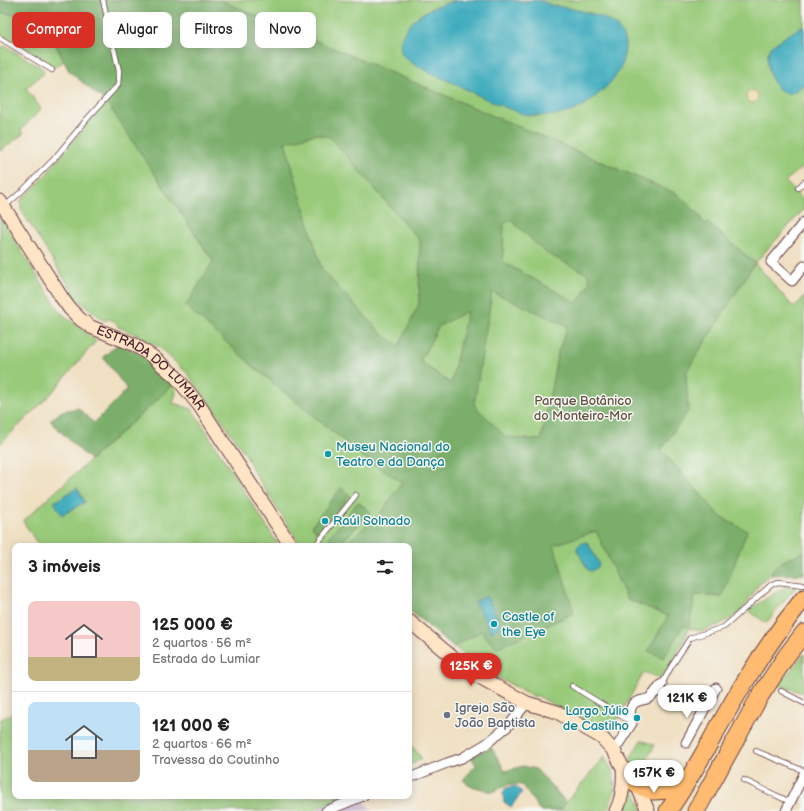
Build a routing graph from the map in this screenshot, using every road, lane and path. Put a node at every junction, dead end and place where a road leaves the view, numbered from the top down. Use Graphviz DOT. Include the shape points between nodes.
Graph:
graph roads {
  1 [pos="103,0"];
  2 [pos="0,38"];
  3 [pos="52,70"];
  4 [pos="804,182"];
  5 [pos="798,188"];
  6 [pos="2,204"];
  7 [pos="804,222"];
  8 [pos="804,266"];
  9 [pos="356,495"];
  10 [pos="289,543"];
  11 [pos="317,543"];
  12 [pos="804,585"];
  13 [pos="804,598"];
  14 [pos="412,624"];
  15 [pos="804,633"];
  16 [pos="572,686"];
  17 [pos="659,687"];
  18 [pos="716,688"];
  19 [pos="781,691"];
  20 [pos="527,703"];
  21 [pos="804,703"];
  22 [pos="706,705"];
  23 [pos="632,723"];
  24 [pos="686,743"];
  25 [pos="756,751"];
  26 [pos="614,752"];
  27 [pos="623,768"];
  28 [pos="804,771"];
  29 [pos="804,774"];
  30 [pos="690,776"];
  31 [pos="412,777"];
  32 [pos="744,780"];
  33 [pos="637,786"];
  34 [pos="356,799"];
  35 [pos="790,802"];
  36 [pos="699,809"];
  37 [pos="326,811"];
  38 [pos="616,811"];
  39 [pos="648,811"];
  40 [pos="668,811"];
  41 [pos="786,811"];
  1 -- 6 [label="lane" via="119,72 118,85 54,159 20,193"];
  2 -- 3 [label="lane"];
  4 -- 5 [label="lane"];
  6 -- 10 [label="street, ESTRADA DO LUMIAR" via="62,298 80,319 91,327 135,345 176,377 199,405"];
  7 -- 8 [label="street" via="771,262 792,281"];
  9 -- 11 [label="lane"];
  12 -- 17 [label="lane" via="778,582 771,585 724,627 690,638"];
  13 -- 30 [label="highway" via="746,680"];
  14 -- 20 [label="street" via="470,672"];
  15 -- 36 [label="highway" via="760,696"];
  16 -- 23 [label="lane"];
  17 -- 22 [label="street"];
  17 -- 23 [label="street" via="648,699 635,703 630,710"];
  18 -- 22 [label="street"];
  19 -- 21 [label="lane"];
  20 -- 26 [label="street" via="557,712 601,737"];
  20 -- 31 [label="street" via="508,726 486,744 462,758"];
  22 -- 24 [label="street"];
  23 -- 26 [label="street"];
  25 -- 28 [label="lane"];
  26 -- 27 [label="street"];
  27 -- 33 [label="street"];
  27 -- 38 [label="street" via="624,784"];
  29 -- 35 [label="street"];
  30 -- 33 [label="highway" via="671,790 653,791"];
  30 -- 40 [label="highway"];
  32 -- 35 [label="lane"];
  33 -- 39 [label="street"];
  34 -- 37 [label="street"];
  35 -- 41 [label="street"];
}
